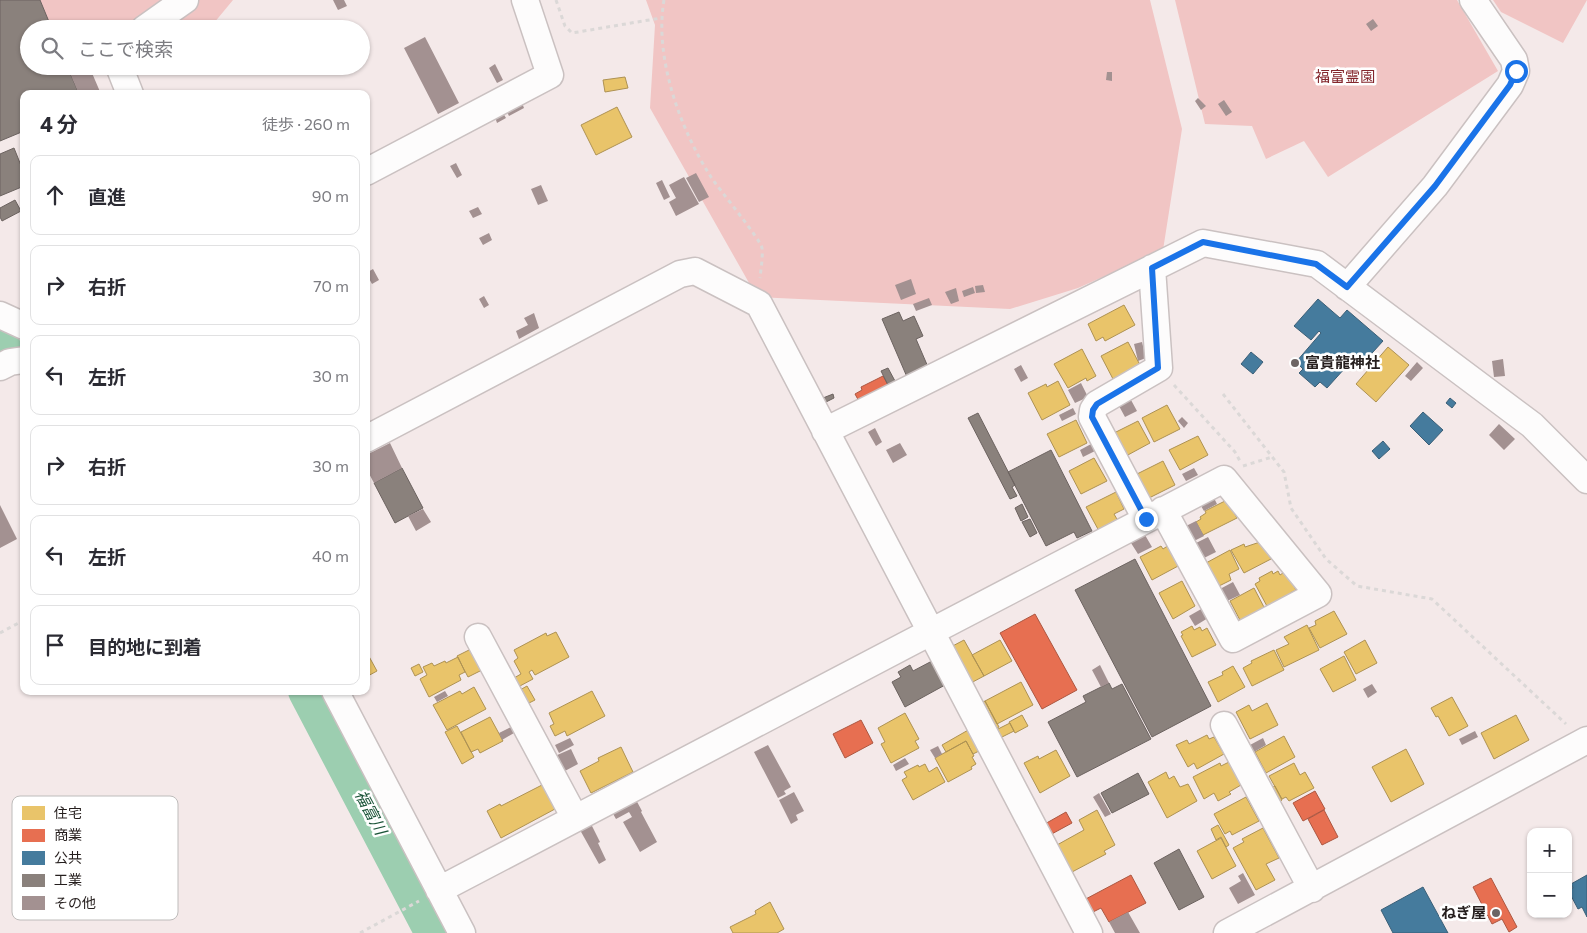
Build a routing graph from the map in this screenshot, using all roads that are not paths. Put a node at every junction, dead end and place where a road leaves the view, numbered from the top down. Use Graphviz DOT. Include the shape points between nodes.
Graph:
graph roads {
  1 [pos="185,0"];
  2 [pos="525,0"];
  3 [pos="1473,0"];
  4 [pos="157,20"];
  5 [pos="123,75"];
  6 [pos="128,90"];
  7 [pos="370,170"];
  8 [pos="1152,268"];
  9 [pos="1347,287"];
  10 [pos="0,315"];
  11 [pos="20,324"];
  12 [pos="20,361"];
  13 [pos="0,368"];
  14 [pos="825,431"];
  15 [pos="370,437"];
  16 [pos="1587,480"];
  17 [pos="1154,515"];
  18 [pos="930,632"];
  19 [pos="478,636"];
  20 [pos="338,695"];
  21 [pos="1224,725"];
  22 [pos="1586,741"];
  23 [pos="575,818"];
  24 [pos="1312,889"];
  25 [pos="439,890"];
  26 [pos="462,933"];
  27 [pos="1089,933"];
  28 [pos="1227,933"];
  1 -- 4 [label="street"];
  2 -- 7 [label="street" via="550,75"];
  3 -- 9 [label="street" via="1514,60 1516,71 1510,85 1435,186"];
  5 -- 6 [label="street"];
  8 -- 9 [label="street" via="1203,242 1316,264"];
  8 -- 14 [label="street"];
  8 -- 17 [label="street" via="1158,368 1097,404 1092,417"];
  9 -- 16 [label="street" via="1532,425"];
  10 -- 11 [label="street"];
  12 -- 13 [label="street"];
  14 -- 15 [label="street" via="759,304 695,271 680,274"];
  14 -- 18 [label="street"];
  17 -- 17 [label="street" via="1233,639 1318,594 1233,472"];
  17 -- 18 [label="street"];
  18 -- 23 [label="street"];
  18 -- 27 [label="street"];
  19 -- 23 [label="street"];
  20 -- 25 [label="street"];
  21 -- 24 [label="street"];
  22 -- 24 [label="street"];
  23 -- 25 [label="street"];
  24 -- 28 [label="street"];
  25 -- 26 [label="street"];
}
